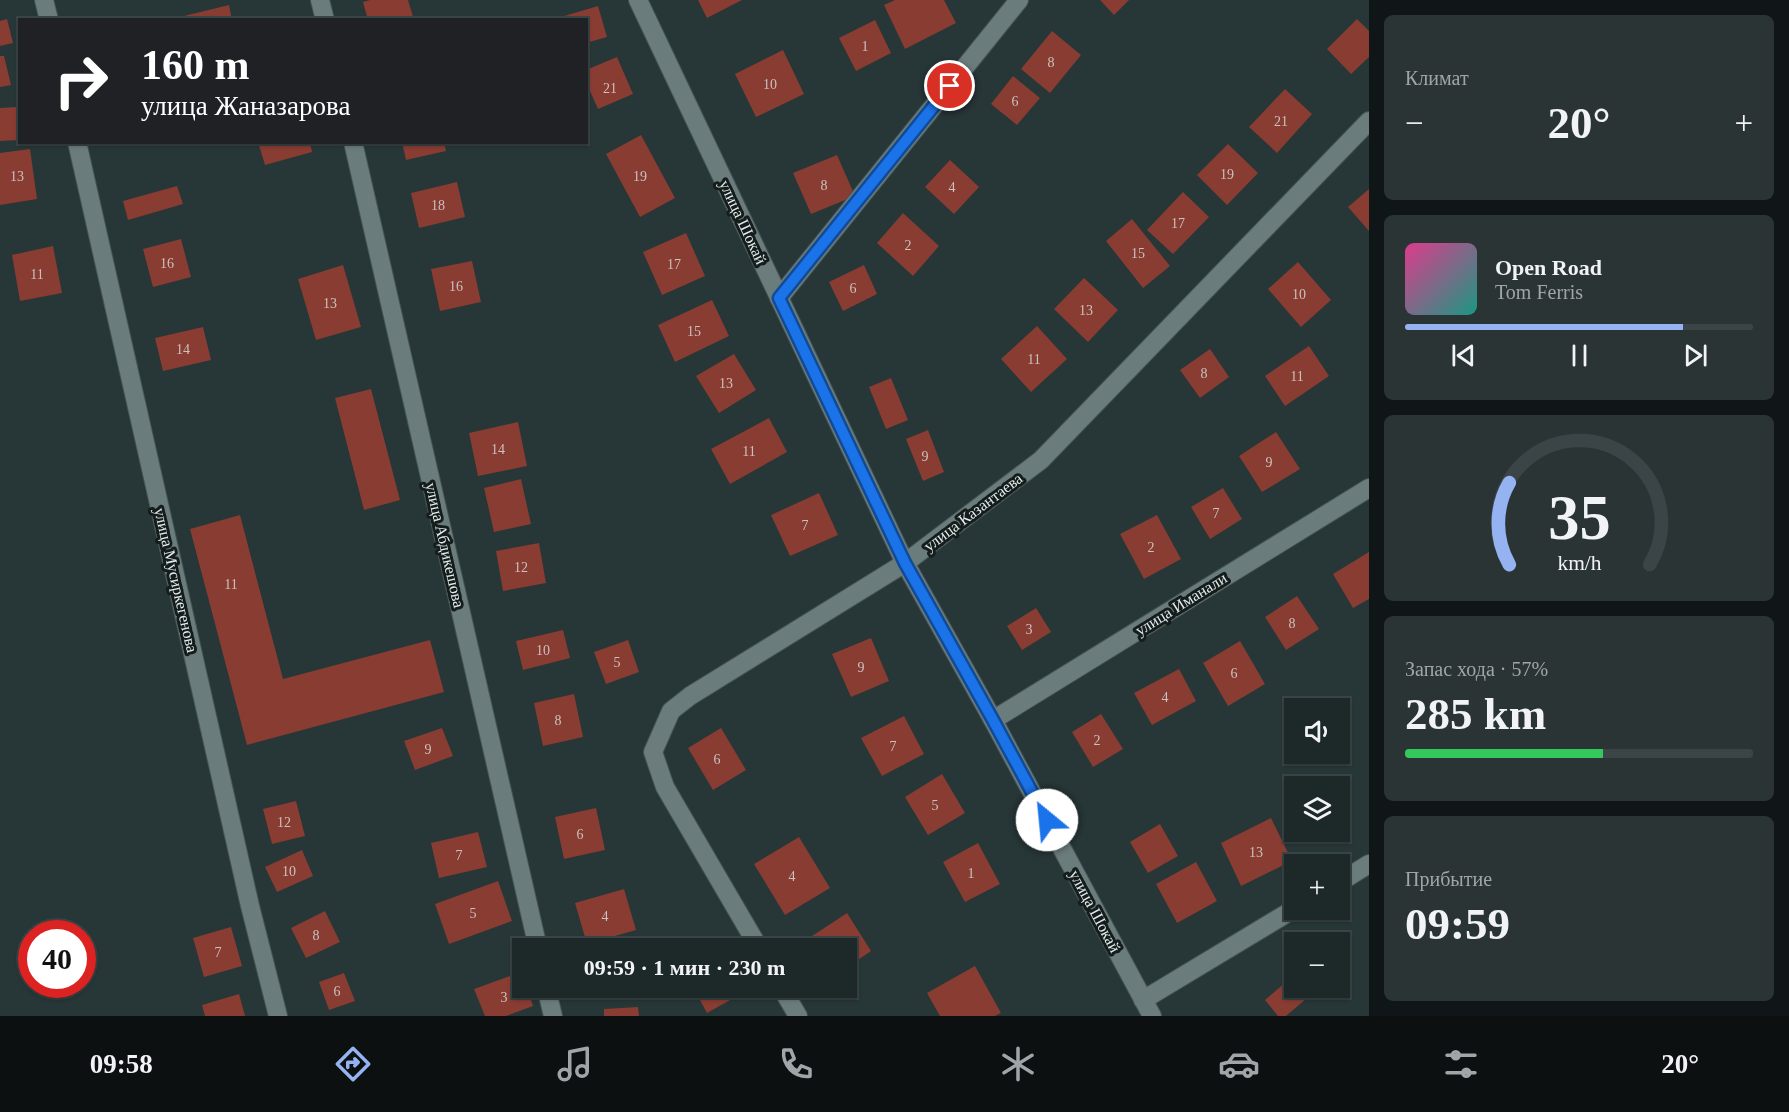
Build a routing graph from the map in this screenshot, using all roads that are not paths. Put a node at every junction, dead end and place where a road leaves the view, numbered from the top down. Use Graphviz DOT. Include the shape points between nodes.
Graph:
graph roads {
  1 [pos="45,0"];
  2 [pos="320,0"];
  3 [pos="638,0"];
  4 [pos="1019,0"];
  5 [pos="1004,7"];
  6 [pos="49,18"];
  7 [pos="324,18"];
  8 [pos="1369,121"];
  9 [pos="77,144"];
  10 [pos="353,144"];
  11 [pos="779,298"];
  12 [pos="1369,488"];
  13 [pos="905,563"];
  14 [pos="993,720"];
  15 [pos="1369,864"];
  16 [pos="1350,876"];
  17 [pos="1284,916"];
  18 [pos="536,938"];
  19 [pos="753,938"];
  20 [pos="549,998"];
  21 [pos="787,998"];
  22 [pos="1147,1008"];
  23 [pos="279,1016"];
  24 [pos="553,1016"];
  25 [pos="798,1016"];
  1 -- 6 [label="street"];
  2 -- 7 [label="street"];
  3 -- 11 [label="street, улица Шокай"];
  4 -- 5 [label="street"];
  5 -- 11 [label="street"];
  8 -- 13 [label="street, улица Казантаева" via="1041,460"];
  9 -- 23 [label="street, улица Мусиркегенова" via="250,906"];
  10 -- 18 [label="street, улица Абдикешова"];
  11 -- 13 [label="street, улица Шокай"];
  12 -- 14 [label="street, улица Иманали"];
  13 -- 14 [label="street, улица Шокай"];
  13 -- 19 [label="street, улица Казантаева" via="690,696 671,711 653,753 665,787"];
  14 -- 22 [label="street, улица Шокай"];
  15 -- 16 [label="street"];
  17 -- 22 [label="street"];
  20 -- 24 [label="street"];
  21 -- 25 [label="street"];
}
